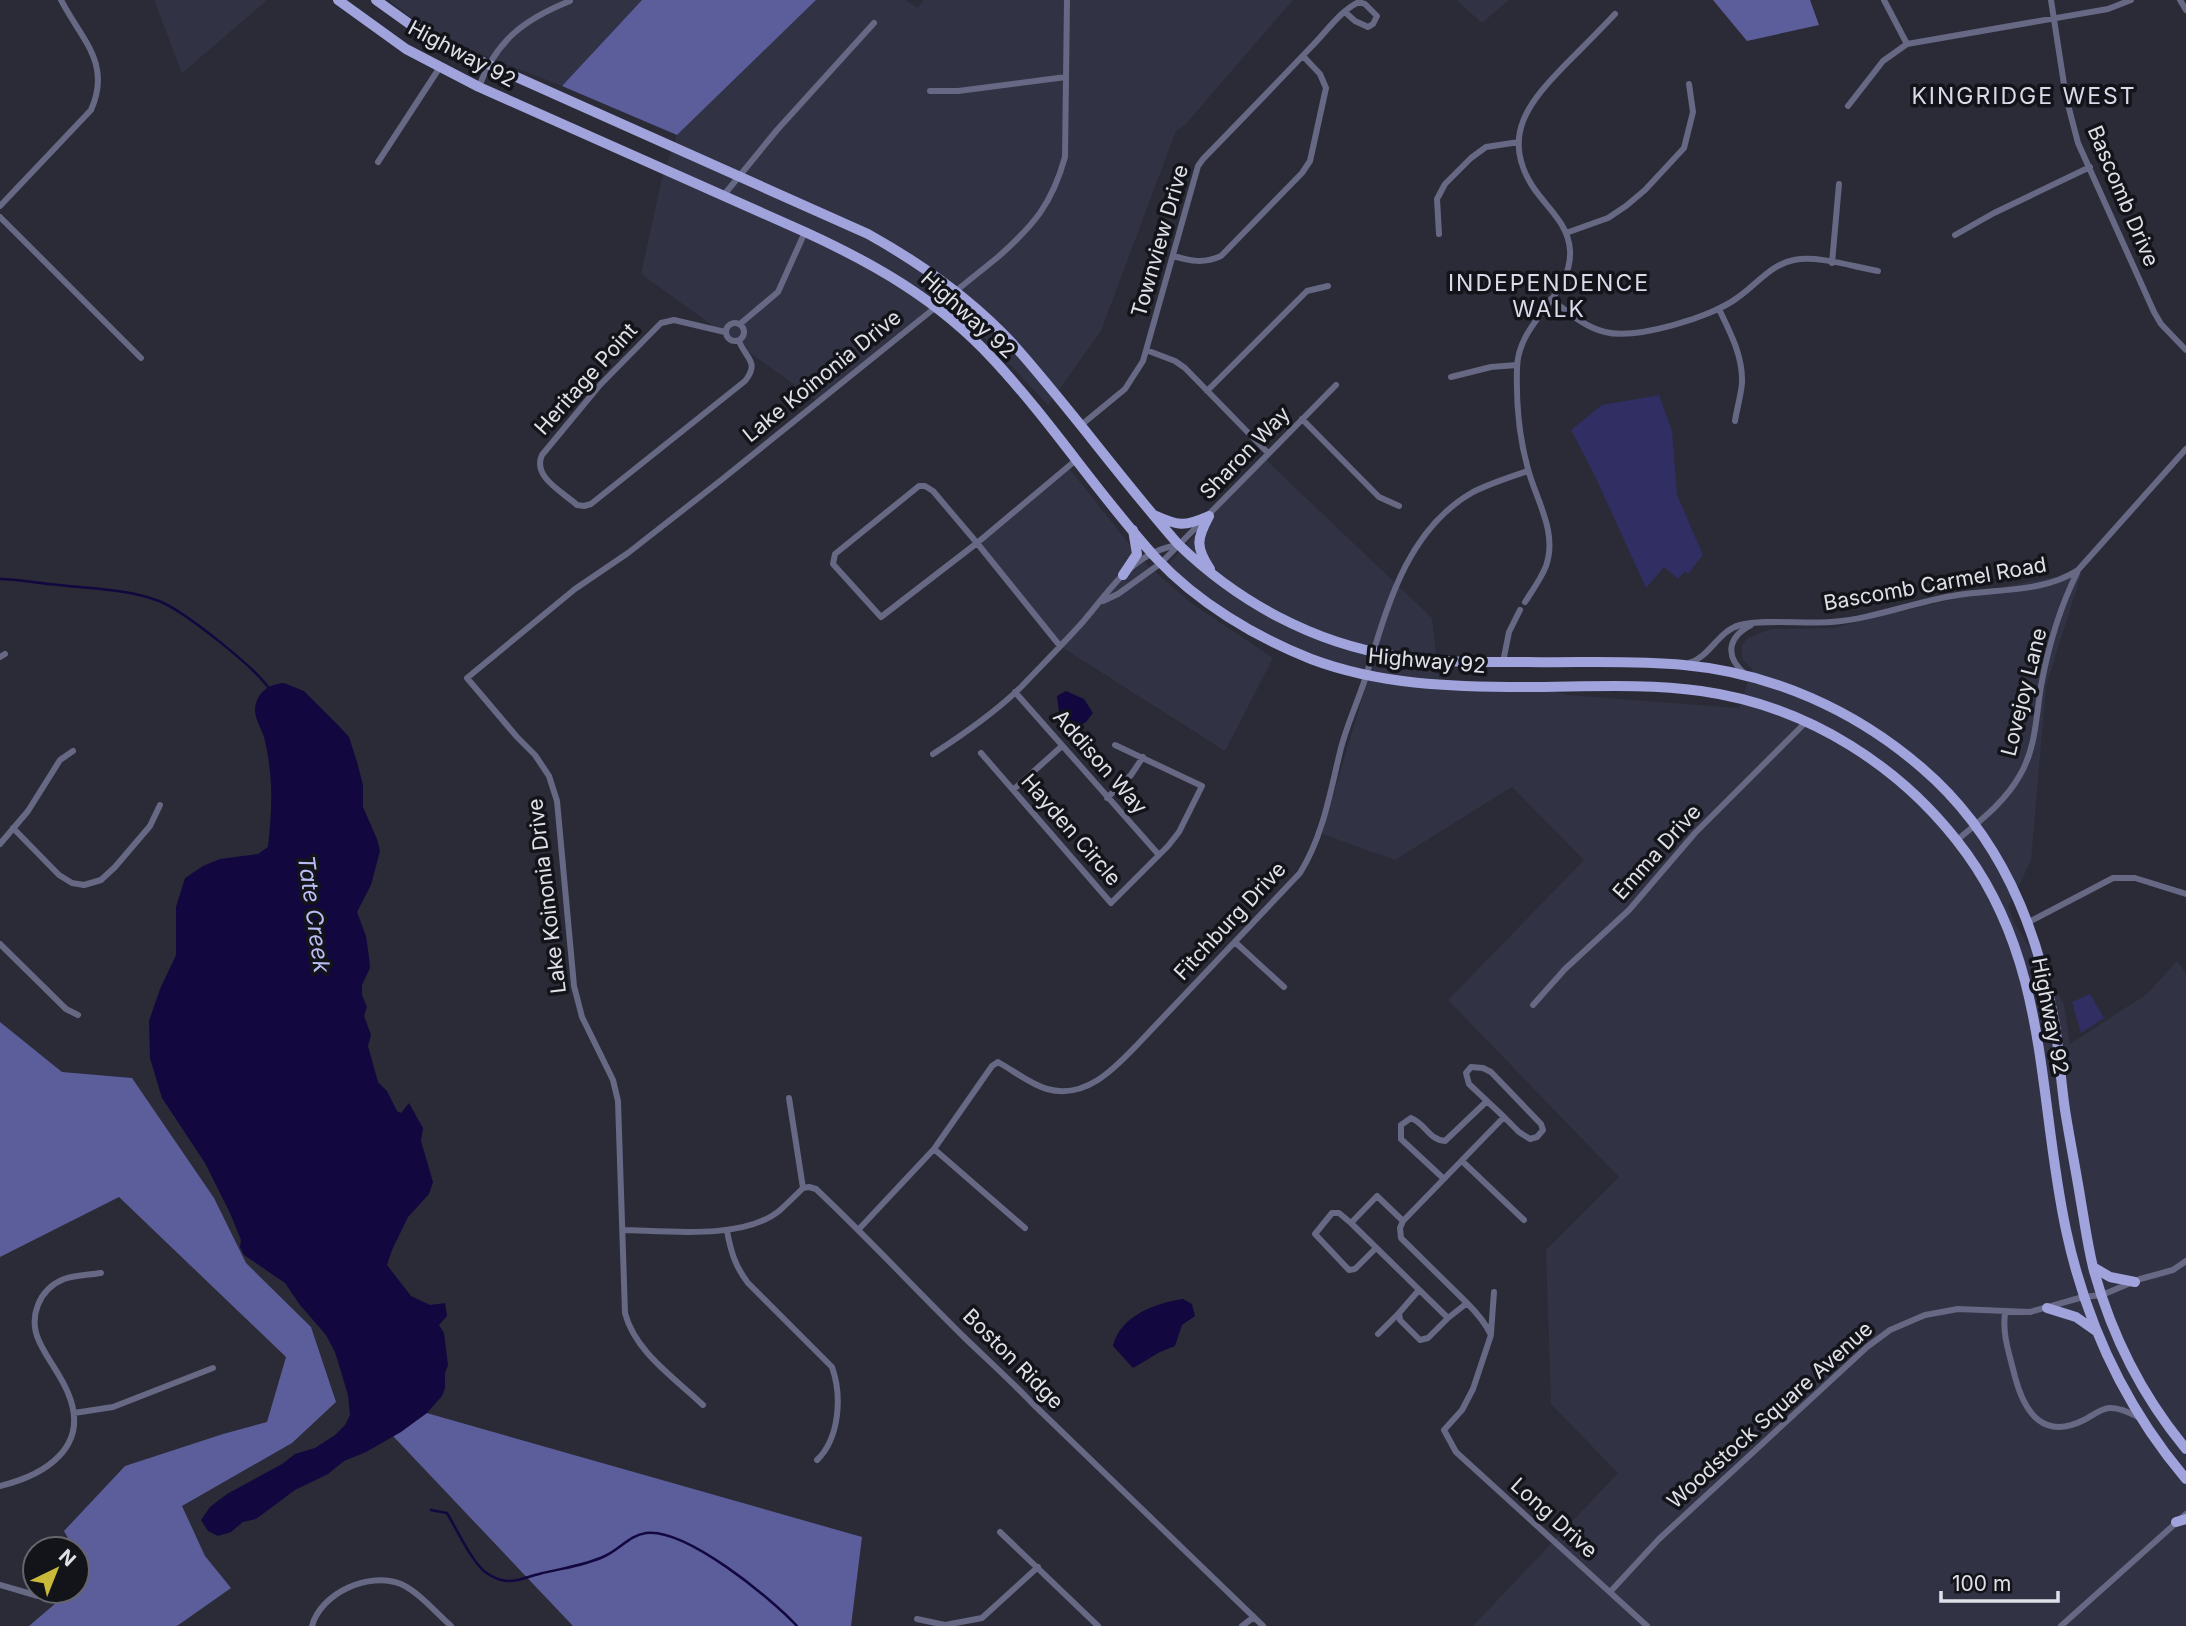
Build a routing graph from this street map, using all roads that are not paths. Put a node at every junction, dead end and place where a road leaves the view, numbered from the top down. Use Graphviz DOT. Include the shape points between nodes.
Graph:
graph roads {
  1 [pos="61,0"];
  2 [pos="338,0"];
  3 [pos="376,0"];
  4 [pos="1067,0"];
  5 [pos="1884,0"];
  6 [pos="2051,0"];
  7 [pos="2131,0"];
  8 [pos="2180,0"];
  9 [pos="570,1"];
  10 [pos="2186,10"];
  11 [pos="1345,12"];
  12 [pos="1615,14"];
  13 [pos="2054,19"];
  14 [pos="874,23"];
  15 [pos="1907,44"];
  16 [pos="1303,56"];
  17 [pos="487,64"];
  18 [pos="440,67"];
  19 [pos="1066,77"];
  20 [pos="1689,84"];
  21 [pos="479,87"];
  22 [pos="930,91"];
  23 [pos="1848,106"];
  24 [pos="1518,142"];
  25 [pos="379,162"];
  26 [pos="2090,167"];
  27 [pos="739,176"];
  28 [pos="1839,184"];
  29 [pos="723,196"];
  30 [pos="0,206"];
  31 [pos="0,217"];
  32 [pos="805,232"];
  33 [pos="1566,233"];
  34 [pos="1439,234"];
  35 [pos="1955,235"];
  36 [pos="1173,256"];
  37 [pos="1832,263"];
  38 [pos="1878,271"];
  39 [pos="1328,286"];
  40 [pos="954,291"];
  41 [pos="1551,299"];
  42 [pos="936,307"];
  43 [pos="1719,309"];
  44 [pos="740,324"];
  45 [pos="725,332"];
  46 [pos="738,341"];
  47 [pos="2186,350"];
  48 [pos="1146,351"];
  49 [pos="141,358"];
  50 [pos="1517,365"];
  51 [pos="1451,377"];
  52 [pos="1336,385"];
  53 [pos="1207,391"];
  54 [pos="1302,419"];
  55 [pos="1735,421"];
  56 [pos="1080,426"];
  57 [pos="2186,449"];
  58 [pos="1268,453"];
  59 [pos="1076,460"];
  60 [pos="1528,471"];
  61 [pos="1399,506"];
  62 [pos="1152,514"];
  63 [pos="1209,516"];
  64 [pos="1133,530"];
  65 [pos="977,543"];
  66 [pos="1178,544"];
  67 [pos="1152,553"];
  68 [pos="1161,563"];
  69 [pos="2078,570"];
  70 [pos="1123,575"];
  71 [pos="1216,578"];
  72 [pos="1101,601"];
  73 [pos="1524,602"];
  74 [pos="1520,610"];
  75 [pos="1759,624"];
  76 [pos="1060,646"];
  77 [pos="1372,652"];
  78 [pos="1503,662"];
  79 [pos="1683,664"];
  80 [pos="1746,675"];
  81 [pos="1366,676"];
  82 [pos="1015,692"];
  83 [pos="1806,722"];
  84 [pos="1115,745"];
  85 [pos="1062,746"];
  86 [pos="73,751"];
  87 [pos="981,753"];
  88 [pos="933,754"];
  89 [pos="1143,757"];
  90 [pos="1013,790"];
  91 [pos="1107,798"];
  92 [pos="160,805"];
  93 [pos="1976,824"];
  94 [pos="13,828"];
  95 [pos="1957,840"];
  96 [pos="0,844"];
  97 [pos="1158,855"];
  98 [pos="2186,894"];
  99 [pos="2026,923"];
  100 [pos="1235,942"];
  101 [pos="0,944"];
  102 [pos="1283,988"];
  103 [pos="1533,1005"];
  104 [pos="78,1015"];
  105 [pos="789,1098"];
  106 [pos="1487,1101"];
  107 [pos="1504,1117"];
  108 [pos="934,1149"];
  109 [pos="1462,1161"];
  110 [pos="1444,1180"];
  111 [pos="803,1188"];
  112 [pos="1524,1220"];
  113 [pos="1403,1221"];
  114 [pos="1351,1223"];
  115 [pos="1025,1228"];
  116 [pos="859,1229"];
  117 [pos="624,1230"];
  118 [pos="727,1231"];
  119 [pos="1376,1248"];
  120 [pos="2186,1261"];
  121 [pos="2093,1267"];
  122 [pos="101,1273"];
  123 [pos="2135,1282"];
  124 [pos="1419,1290"];
  125 [pos="1494,1292"];
  126 [pos="2102,1295"];
  127 [pos="2083,1297"];
  128 [pos="1467,1303"];
  129 [pos="2047,1308"];
  130 [pos="1399,1312"];
  131 [pos="2005,1313"];
  132 [pos="1448,1318"];
  133 [pos="2096,1331"];
  134 [pos="1378,1334"];
  135 [pos="1491,1335"];
  136 [pos="212,1368"];
  137 [pos="703,1405"];
  138 [pos="74,1413"];
  139 [pos="2140,1418"];
  140 [pos="2186,1449"];
  141 [pos="817,1460"];
  142 [pos="2186,1479"];
  143 [pos="0,1486"];
  144 [pos="2183,1518"];
  145 [pos="1000,1532"];
  146 [pos="1038,1567"];
  147 [pos="0,1585"];
  148 [pos="21,1591"];
  149 [pos="1610,1592"];
  150 [pos="1254,1617"];
  151 [pos="918,1619"];
  152 [pos="312,1626"];
  153 [pos="451,1626"];
  154 [pos="1098,1626"];
  155 [pos="1242,1626"];
  156 [pos="1263,1626"];
  157 [pos="1647,1626"];
  158 [pos="2060,1626"];
  1 -- 30 [label="street" via="95,59 97,97 91,110"];
  2 -- 18 [label="main road, Highway 92" via="406,49"];
  3 -- 17 [label="main road, Highway 92" via="431,37"];
  4 -- 19 [label="street"];
  5 -- 15 [label="street"];
  6 -- 13 [label="street, Bascomb Drive"];
  7 -- 13 [label="street"];
  8 -- 10 [label="street"];
  9 -- 17 [label="street" via="542,12 514,32"];
  11 -- 11 [label="street" via="1368,27 1377,16 1359,2"];
  11 -- 16 [label="street, Townview Drive"];
  12 -- 24 [label="street" via="1532,100"];
  13 -- 15 [label="street"];
  13 -- 26 [label="street, Bascomb Drive" via="2066,97 2078,143"];
  14 -- 27 [label="street"];
  15 -- 23 [label="street" via="1883,61"];
  16 -- 36 [label="street, Townview Drive" via="1198,166"];
  16 -- 36 [label="street" via="1326,88 1310,161 1221,256 1196,262"];
  17 -- 21 [label="street"];
  17 -- 27 [label="main road, Highway 92"];
  18 -- 21 [label="main road, Highway 92"];
  18 -- 25 [label="street"];
  19 -- 22 [label="street"];
  19 -- 40 [label="street" via="1065,157 1047,203 1022,236"];
  20 -- 33 [label="street" via="1693,113 1684,148 1626,206 1608,218"];
  21 -- 29 [label="main road, Highway 92"];
  24 -- 33 [label="street" via="1526,176"];
  24 -- 34 [label="street" via="1486,147 1445,184 1437,200"];
  26 -- 35 [label="street"];
  26 -- 47 [label="street, Bascomb Drive" via="2154,312"];
  27 -- 29 [label="street"];
  27 -- 40 [label="main road, Highway 92" via="868,234"];
  28 -- 37 [label="street"];
  29 -- 32 [label="main road, Highway 92"];
  31 -- 49 [label="street"];
  32 -- 42 [label="main road, Highway 92" via="881,269"];
  32 -- 44 [label="street" via="778,292"];
  33 -- 41 [label="street" via="1569,267"];
  36 -- 48 [label="street, Townview Drive"];
  37 -- 38 [label="street"];
  37 -- 43 [label="street" via="1804,258 1781,264"];
  39 -- 53 [label="street" via="1307,291"];
  40 -- 42 [label="street"];
  40 -- 56 [label="main road, Highway 92" via="1011,343"];
  41 -- 43 [label="street" via="1589,326 1615,334 1691,320"];
  41 -- 50 [label="street" via="1528,329"];
  42 -- 59 [label="main road, Highway 92" via="993,359"];
  42 -- 117 [label="street, Lake Koinonia Drive" via="467,678 536,755 557,801 574,986 582,1017 613,1080 618,1101"];
  43 -- 55 [label="street" via="1741,367"];
  44 -- 45 [label="street" via="729,324"];
  44 -- 46 [label="street" via="744,333"];
  45 -- 46 [label="street" via="729,340"];
  45 -- 46 [label="street, Heritage Point" via="674,320 660,324 597,388 542,455 543,476 578,505 591,504 745,381 752,365"];
  48 -- 53 [label="street" via="1175,361"];
  48 -- 56 [label="street, Townview Drive" via="1135,377"];
  50 -- 51 [label="street"];
  50 -- 60 [label="street"];
  52 -- 54 [label="street, Sharon Way"];
  53 -- 58 [label="street"];
  54 -- 58 [label="street, Sharon Way"];
  54 -- 61 [label="street" via="1379,497"];
  56 -- 62 [label="main road, Highway 92"];
  57 -- 69 [label="street, Bascomb Carmel Road"];
  58 -- 63 [label="street, Sharon Way"];
  59 -- 64 [label="main road, Highway 92"];
  59 -- 65 [label="street"];
  60 -- 73 [label="street" via="1549,538 1546,565"];
  60 -- 77 [label="street, Fitchburg Drive" via="1472,493 1433,525 1402,572"];
  62 -- 63 [label="main road" via="1176,524"];
  62 -- 66 [label="main road, Highway 92"];
  63 -- 66 [label="street, Sharon Way"];
  63 -- 71 [label="main road" via="1198,542"];
  64 -- 67 [label="main road, Highway 92"];
  64 -- 70 [label="main road" via="1137,554"];
  65 -- 65 [label="street" via="881,617 833,564 835,554 919,486 933,491"];
  65 -- 76 [label="street"];
  66 -- 67 [label="street"];
  66 -- 68 [label="street, Sharon Way"];
  66 -- 71 [label="main road, Highway 92"];
  67 -- 68 [label="main road, Highway 92"];
  67 -- 70 [label="street"];
  68 -- 72 [label="street, Sharon Way"];
  68 -- 81 [label="main road, Highway 92" via="1249,629 1312,659"];
  69 -- 75 [label="street, Bascomb Carmel Road" via="2045,583 1949,596 1854,619"];
  69 -- 93 [label="street, Lovejoy Lane" via="2049,653 2028,758 2013,786"];
  70 -- 72 [label="street"];
  71 -- 77 [label="main road, Highway 92" via="1262,609 1302,628"];
  72 -- 76 [label="street"];
  74 -- 78 [label="street" via="1509,632"];
  75 -- 79 [label="street, Bascomb Carmel Road" via="1733,628 1699,659"];
  75 -- 80 [label="street" via="1733,640 1732,655"];
  76 -- 82 [label="street"];
  77 -- 78 [label="main road, Highway 92"];
  77 -- 81 [label="street, Fitchburg Drive"];
  78 -- 79 [label="main road, Highway 92"];
  79 -- 80 [label="main road, Highway 92"];
  80 -- 93 [label="main road, Highway 92" via="1823,702 1887,740 1925,770"];
  81 -- 83 [label="main road, Highway 92" via="1456,686 1689,690 1756,703"];
  81 -- 100 [label="street, Fitchburg Drive" via="1308,861"];
  82 -- 85 [label="street, Addison Way"];
  82 -- 88 [label="street"];
  83 -- 95 [label="main road, Highway 92" via="1851,745 1891,774"];
  83 -- 103 [label="street, Emma Drive"];
  84 -- 89 [label="street, Hayden Circle"];
  85 -- 90 [label="street"];
  85 -- 91 [label="street, Addison Way"];
  86 -- 94 [label="street" via="60,760"];
  87 -- 90 [label="street, Hayden Circle"];
  89 -- 91 [label="street"];
  89 -- 97 [label="street, Hayden Circle" via="1202,786 1179,832"];
  90 -- 97 [label="street, Hayden Circle" via="1111,903"];
  91 -- 97 [label="street, Addison Way"];
  92 -- 94 [label="street" via="150,826 114,867 101,880 84,885 59,874"];
  93 -- 95 [label="street, Lovejoy Lane"];
  93 -- 99 [label="main road, Highway 92" via="2001,861"];
  94 -- 96 [label="street"];
  95 -- 127 [label="main road, Highway 92" via="2000,910 2027,981 2066,1228"];
  98 -- 99 [label="street" via="2135,878 2113,878"];
  99 -- 121 [label="main road, Highway 92" via="2050,1001"];
  100 -- 102 [label="street"];
  100 -- 108 [label="street, Fitchburg Drive" via="1110,1073 1065,1091 1047,1089 998,1062 985,1073"];
  101 -- 104 [label="street" via="66,1010"];
  105 -- 111 [label="street"];
  106 -- 107 [label="street"];
  106 -- 107 [label="street" via="1466,1079 1471,1067 1491,1072 1543,1130 1530,1139"];
  106 -- 110 [label="street" via="1445,1142 1416,1119 1401,1125 1401,1139"];
  107 -- 109 [label="street"];
  108 -- 115 [label="street"];
  108 -- 116 [label="street"];
  109 -- 110 [label="street"];
  109 -- 112 [label="street"];
  110 -- 113 [label="street"];
  111 -- 116 [label="street, Boston Ridge" via="816,1189"];
  111 -- 118 [label="street" via="778,1212"];
  113 -- 114 [label="street" via="1377,1196"];
  113 -- 128 [label="street" via="1401,1238"];
  114 -- 119 [label="street"];
  114 -- 119 [label="street" via="1332,1213 1315,1234 1349,1270"];
  116 -- 150 [label="street, Boston Ridge" via="1032,1404"];
  117 -- 118 [label="street"];
  117 -- 137 [label="street, Lake Koinonia Drive" via="625,1311 633,1336"];
  118 -- 141 [label="street" via="732,1256 748,1283 832,1367 838,1396 834,1424 828,1447"];
  119 -- 124 [label="street"];
  120 -- 123 [label="street, Woodstock Square Avenue"];
  121 -- 123 [label="main road" via="2110,1278"];
  121 -- 126 [label="main road, Highway 92"];
  122 -- 138 [label="street" via="63,1279 46,1292 36,1310 34,1327 39,1341 65,1385"];
  123 -- 126 [label="street, Woodstock Square Avenue"];
  124 -- 130 [label="street"];
  124 -- 132 [label="street"];
  125 -- 135 [label="street"];
  126 -- 127 [label="street, Woodstock Square Avenue"];
  126 -- 140 [label="main road, Highway 92" via="2137,1378"];
  127 -- 129 [label="street, Woodstock Square Avenue"];
  127 -- 133 [label="main road, Highway 92"];
  128 -- 132 [label="street"];
  128 -- 135 [label="street"];
  129 -- 131 [label="street, Woodstock Square Avenue"];
  129 -- 133 [label="main road" via="2076,1317"];
  130 -- 132 [label="street" via="1400,1320 1420,1340"];
  130 -- 134 [label="street"];
  131 -- 139 [label="street" via="2003,1330 2018,1389 2033,1417 2054,1427 2067,1427 2110,1408"];
  131 -- 149 [label="street, Woodstock Square Avenue" via="1941,1311 1890,1330 1671,1528"];
  133 -- 139 [label="main road, Highway 92"];
  135 -- 149 [label="street, Long Drive" via="1473,1390 1444,1430 1457,1452"];
  136 -- 138 [label="street" via="105,1409"];
  138 -- 143 [label="street" via="70,1439 55,1462 35,1475"];
  139 -- 142 [label="main road, Highway 92"];
  144 -- 158 [label="street"];
  145 -- 146 [label="street"];
  146 -- 151 [label="street" via="982,1618 945,1625"];
  146 -- 154 [label="street"];
  147 -- 148 [label="street"];
  149 -- 157 [label="street, Long Drive"];
  150 -- 155 [label="street"];
  150 -- 156 [label="street, Boston Ridge"];
  152 -- 153 [label="street" via="323,1604 337,1593 381,1581 410,1589"];
}
